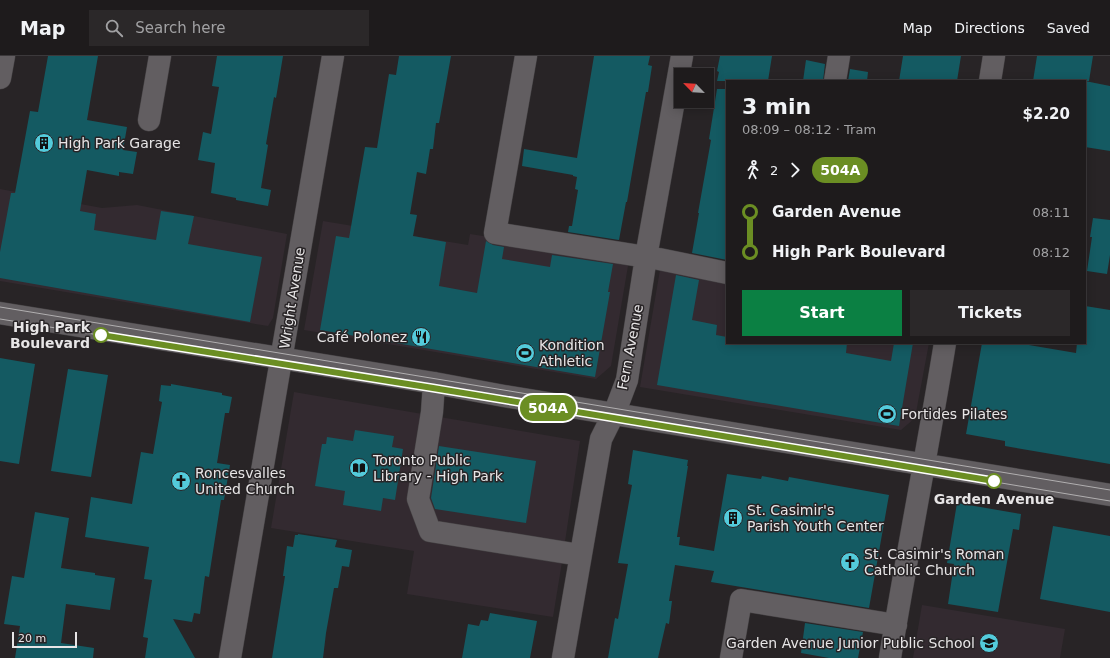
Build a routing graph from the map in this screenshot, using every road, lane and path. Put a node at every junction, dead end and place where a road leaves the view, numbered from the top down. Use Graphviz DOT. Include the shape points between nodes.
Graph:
graph roads {
  1 [pos="4,56"];
  2 [pos="160,56"];
  3 [pos="333,56"];
  4 [pos="526,56"];
  5 [pos="682,56"];
  6 [pos="839,56"];
  7 [pos="994,56"];
  8 [pos="0,78"];
  9 [pos="835,80"];
  10 [pos="990,80"];
  11 [pos="149,120"];
  12 [pos="646,258"];
  13 [pos="726,272"];
  14 [pos="0,313"];
  15 [pos="945,344"];
  16 [pos="282,359"];
  17 [pos="434,383"];
  18 [pos="614,413"];
  19 [pos="924,464"];
  20 [pos="1110,495"];
  21 [pos="580,555"];
  22 [pos="896,626"];
  23 [pos="230,658"];
  24 [pos="563,658"];
  25 [pos="731,658"];
  26 [pos="890,658"];
  1 -- 8 [label="street"];
  2 -- 11 [label="street"];
  3 -- 16 [label="street, Wright Avenue"];
  4 -- 12 [label="street" via="495,233"];
  5 -- 12 [label="street, Fern Avenue"];
  6 -- 9 [label="street"];
  7 -- 10 [label="street"];
  12 -- 13 [label="street"];
  12 -- 18 [label="street, Fern Avenue" via="627,380"];
  14 -- 16 [label="street"];
  15 -- 19 [label="street"];
  16 -- 17 [label="street"];
  16 -- 23 [label="street, Wright Avenue"];
  17 -- 18 [label="street"];
  17 -- 21 [label="street" via="418,499 430,531"];
  18 -- 19 [label="street"];
  18 -- 21 [label="street, Fern Avenue" via="601,439"];
  19 -- 20 [label="street"];
  19 -- 22 [label="street"];
  21 -- 24 [label="street, Fern Avenue"];
  22 -- 25 [label="street" via="741,600"];
  22 -- 26 [label="street"];
}
